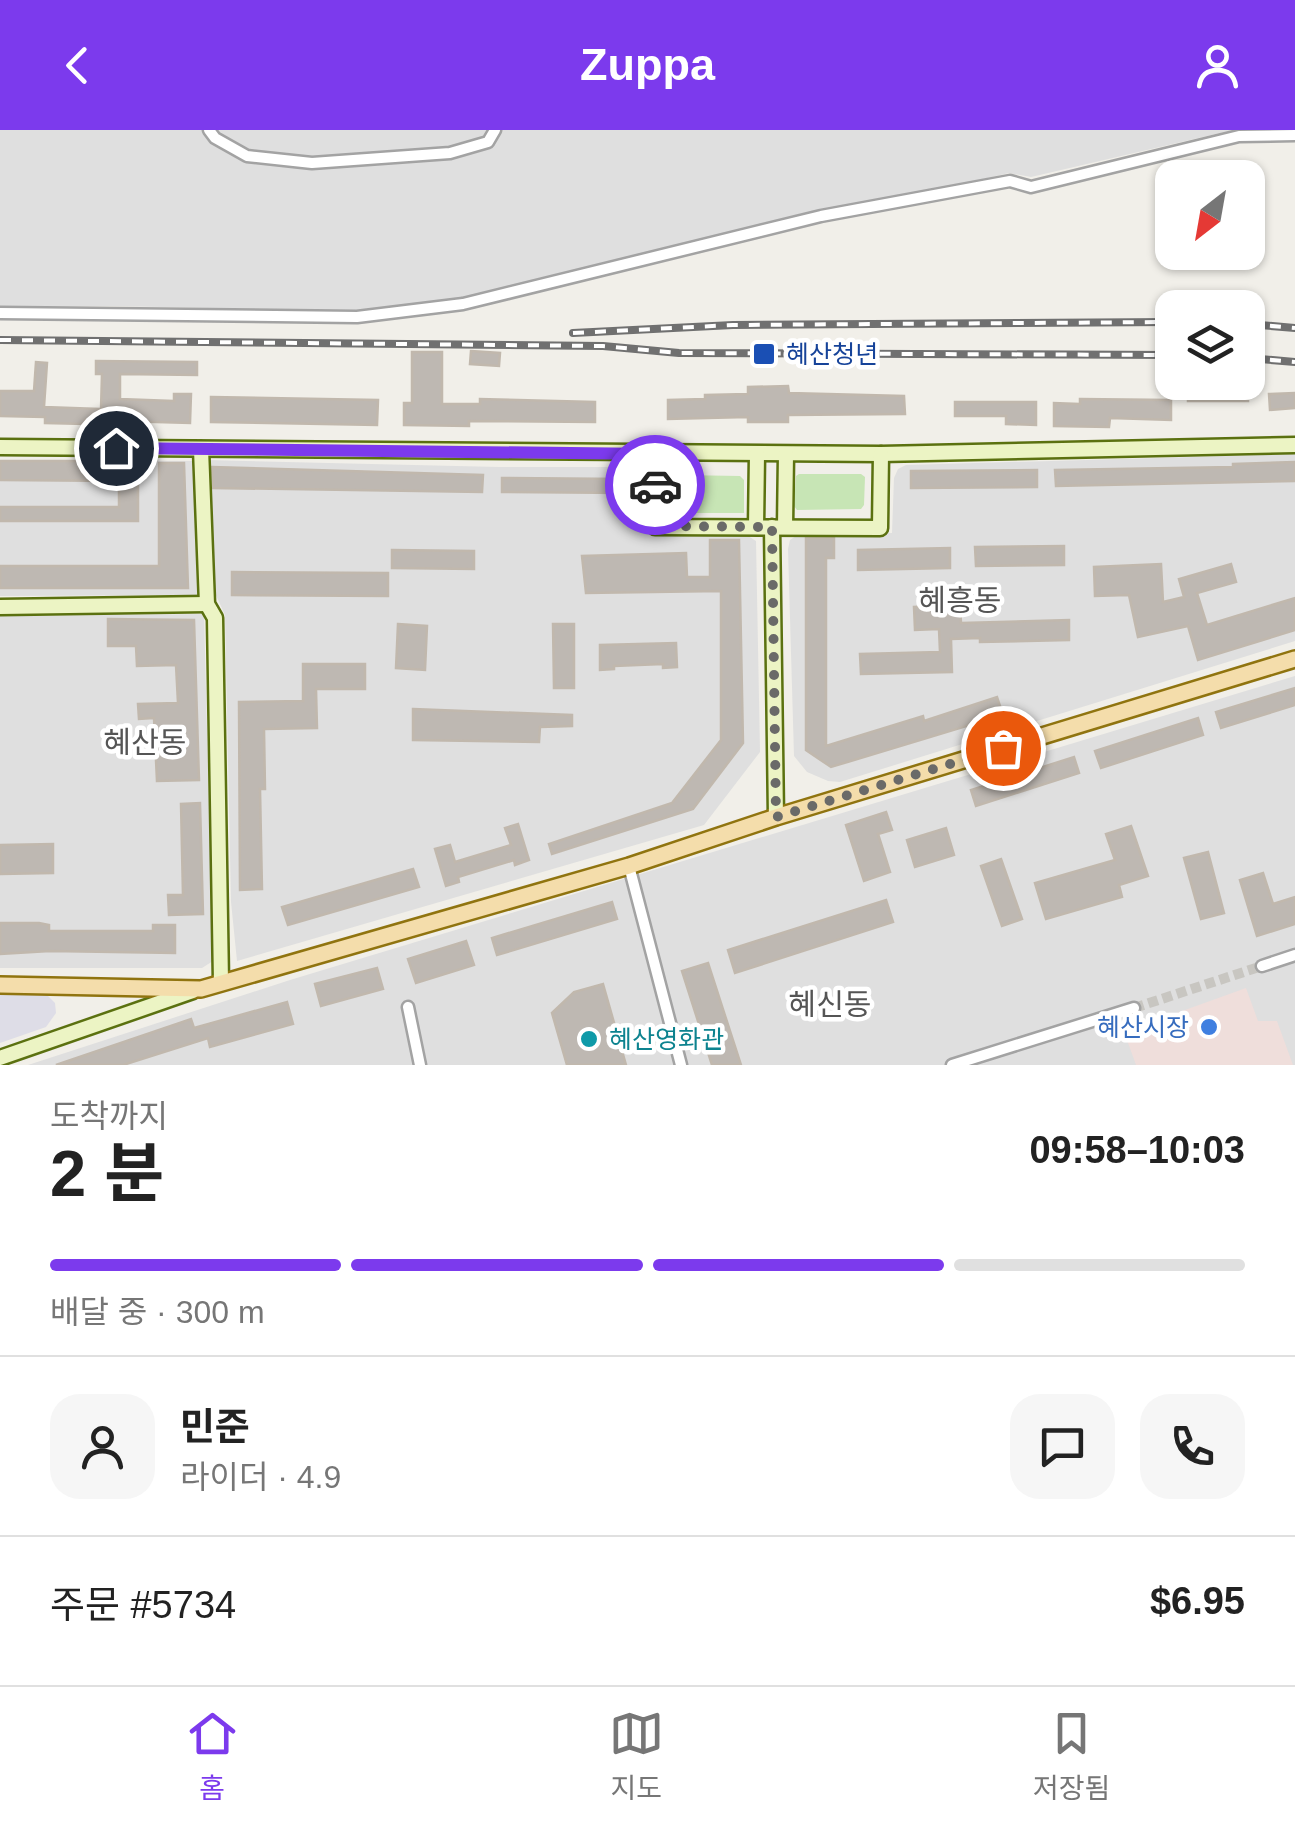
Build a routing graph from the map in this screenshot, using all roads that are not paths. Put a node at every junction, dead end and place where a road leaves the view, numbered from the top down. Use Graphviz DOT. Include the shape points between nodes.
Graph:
graph roads {
  1 [pos="209,130"];
  2 [pos="495,130"];
  3 [pos="1254,132"];
  4 [pos="1295,135"];
  5 [pos="0,313"];
  6 [pos="1295,445"];
  7 [pos="0,446"];
  8 [pos="200,449"];
  9 [pos="655,454"];
  10 [pos="756,454"];
  11 [pos="786,454"];
  12 [pos="881,454"];
  13 [pos="772,527"];
  14 [pos="207,604"];
  15 [pos="0,607"];
  16 [pos="1295,659"];
  17 [pos="776,817"];
  18 [pos="630,866"];
  19 [pos="1295,955"];
  20 [pos="1262,966"];
  21 [pos="221,982"];
  22 [pos="0,986"];
  23 [pos="201,988"];
  24 [pos="408,1008"];
  25 [pos="1134,1008"];
  26 [pos="0,1058"];
  27 [pos="26,1058"];
  28 [pos="420,1065"];
  29 [pos="681,1065"];
  30 [pos="952,1065"];
  1 -- 2 [label="street" via="247,156 312,163 450,153 488,142"];
  3 -- 4 [label="street"];
  3 -- 5 [label="street" via="1031,187 1010,181 821,216 463,304 357,317"];
  6 -- 12 [label="main road"];
  7 -- 8 [label="main road"];
  8 -- 9 [label="main road"];
  8 -- 14 [label="main road"];
  9 -- 10 [label="main road"];
  9 -- 13 [label="main road" via="655,526"];
  10 -- 11 [label="main road"];
  10 -- 13 [label="main road"];
  11 -- 12 [label="main road"];
  11 -- 13 [label="main road"];
  12 -- 13 [label="main road" via="880,528"];
  13 -- 17 [label="main road"];
  14 -- 15 [label="main road"];
  14 -- 21 [label="main road" via="215,618"];
  16 -- 17 [label="main road"];
  17 -- 18 [label="main road"];
  18 -- 21 [label="main road"];
  18 -- 29 [label="street"];
  19 -- 20 [label="street"];
  21 -- 23 [label="main road"];
  22 -- 23 [label="main road"];
  23 -- 27 [label="main road"];
  24 -- 28 [label="street"];
  25 -- 30 [label="street"];
  26 -- 27 [label="main road"];
}
